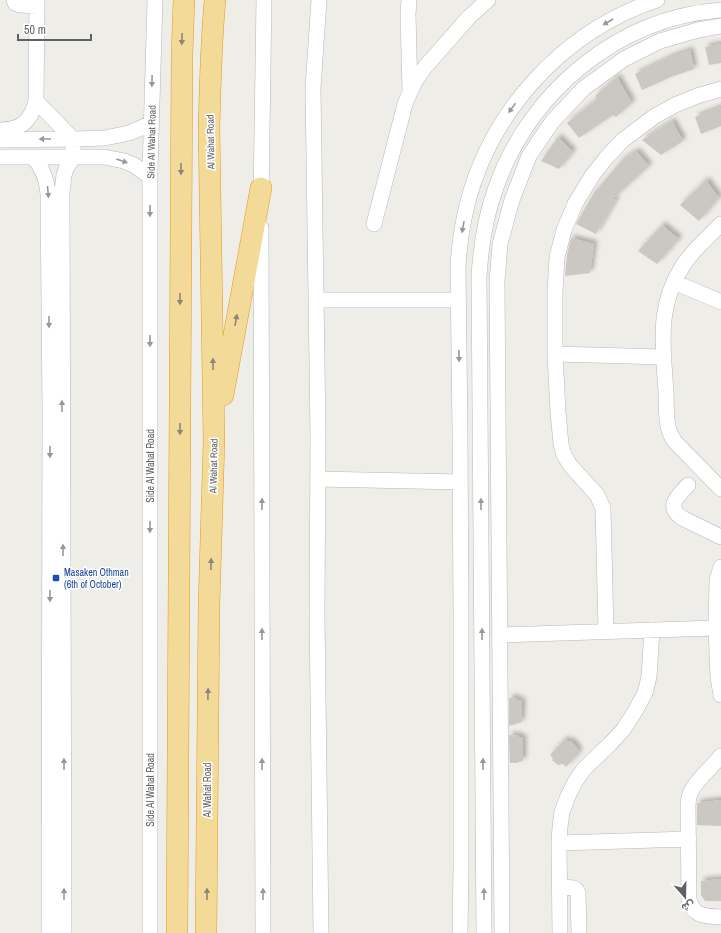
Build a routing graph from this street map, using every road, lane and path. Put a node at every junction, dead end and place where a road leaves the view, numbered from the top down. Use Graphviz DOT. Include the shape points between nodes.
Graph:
graph roads {
  1 [pos="14,0"];
  2 [pos="155,0"];
  3 [pos="184,0"];
  4 [pos="215,0"];
  5 [pos="264,0"];
  6 [pos="319,0"];
  7 [pos="409,0"];
  8 [pos="488,0"];
  9 [pos="656,0"];
  10 [pos="37,3"];
  11 [pos="634,4"];
  12 [pos="721,10"];
  13 [pos="721,26"];
  14 [pos="721,90"];
  15 [pos="410,92"];
  16 [pos="36,101"];
  17 [pos="152,122"];
  18 [pos="0,130"];
  19 [pos="105,138"];
  20 [pos="73,139"];
  21 [pos="0,140"];
  22 [pos="0,156"];
  23 [pos="33,157"];
  24 [pos="73,157"];
  25 [pos="104,157"];
  26 [pos="150,177"];
  27 [pos="261,188"];
  28 [pos="374,224"];
  29 [pos="721,224"];
  30 [pos="674,282"];
  31 [pos="316,300"];
  32 [pos="458,300"];
  33 [pos="721,302"];
  34 [pos="555,354"];
  35 [pos="664,357"];
  36 [pos="56,385"];
  37 [pos="481,434"];
  38 [pos="498,434"];
  39 [pos="214,441"];
  40 [pos="318,479"];
  41 [pos="460,482"];
  42 [pos="688,485"];
  43 [pos="721,489"];
  44 [pos="721,537"];
  45 [pos="721,567"];
  46 [pos="716,628"];
  47 [pos="652,630"];
  48 [pos="606,631"];
  49 [pos="499,635"];
  50 [pos="721,695"];
  51 [pos="208,731"];
  52 [pos="178,732"];
  53 [pos="721,756"];
  54 [pos="689,839"];
  55 [pos="559,843"];
  56 [pos="49,869"];
  57 [pos="64,870"];
  58 [pos="560,888"];
  59 [pos="721,917"];
  60 [pos="49,933"];
  61 [pos="64,933"];
  62 [pos="150,933"];
  63 [pos="177,933"];
  64 [pos="206,933"];
  65 [pos="263,933"];
  66 [pos="321,933"];
  67 [pos="460,933"];
  68 [pos="484,933"];
  69 [pos="502,933"];
  70 [pos="560,933"];
  71 [pos="579,933"];
  1 -- 10 [label="street" via="20,5"];
  2 -- 17 [label="street, Side Al Wahat Road, one-way"];
  3 -- 52 [label="highway, one-way"];
  39 -- 4 [label="highway, Al Wahat Road, one-way" via="210,122"];
  5 -- 27 [label="street"];
  6 -- 31 [label="street" via="313,88"];
  7 -- 15 [label="street"];
  8 -- 15 [label="street" via="424,68"];
  9 -- 11 [label="street"];
  10 -- 16 [label="street"];
  11 -- 32 [label="street, one-way" via="562,54 532,82 498,129 481,164 467,204 459,246"];
  12 -- 37 [label="street" via="687,15 646,28 596,55 553,93 519,138 495,189 482,241 479,276"];
  13 -- 38 [label="street" via="660,41 624,59 584,88 552,122 529,156 512,200 500,244 497,281"];
  14 -- 34 [label="street" via="697,96 655,116 623,140 592,176 575,204 564,230 557,257"];
  15 -- 28 [label="street"];
  16 -- 18 [label="street" via="34,110 21,125 12,130"];
  16 -- 20 [label="street"];
  17 -- 19 [label="street" via="129,133"];
  17 -- 26 [label="street, Side Al Wahat Road"];
  19 -- 20 [label="street"];
  19 -- 25 [label="street"];
  20 -- 21 [label="street, one-way"];
  20 -- 24 [label="street"];
  22 -- 23 [label="street"];
  23 -- 24 [label="street"];
  23 -- 36 [label="street, one-way" via="38,162 48,187"];
  24 -- 25 [label="street"];
  24 -- 36 [label="street" via="62,184"];
  25 -- 26 [label="street, one-way" via="124,161"];
  26 -- 62 [label="street, Side Al Wahat Road, one-way"];
  39 -- 27 [label="highway, one-way"];
  65 -- 27 [label="street, one-way"];
  29 -- 30 [label="street" via="684,264"];
  30 -- 33 [label="street"];
  30 -- 35 [label="street" via="664,310"];
  31 -- 32 [label="street"];
  31 -- 40 [label="street"];
  32 -- 41 [label="street, one-way"];
  34 -- 35 [label="street"];
  34 -- 48 [label="street" via="561,444 564,455 597,495 603,508"];
  35 -- 43 [label="street" via="670,436"];
  36 -- 56 [label="street, one-way"];
  57 -- 36 [label="street, one-way"];
  37 -- 38 [label="street"];
  68 -- 37 [label="street, one-way"];
  38 -- 49 [label="street"];
  51 -- 39 [label="highway, Al Wahat Road, one-way"];
  40 -- 41 [label="street"];
  40 -- 66 [label="street"];
  41 -- 67 [label="street"];
  42 -- 44 [label="street" via="674,501 675,511 682,518"];
  45 -- 46 [label="street" via="717,580"];
  46 -- 47 [label="street"];
  46 -- 50 [label="street"];
  47 -- 48 [label="street"];
  47 -- 55 [label="street" via="649,677 645,693 623,730 584,769 575,782 562,812"];
  48 -- 49 [label="street"];
  49 -- 69 [label="street"];
  51 -- 52 [label="highway" via="195,724 185,726"];
  64 -- 51 [label="highway, Al Wahat Road, one-way"];
  52 -- 63 [label="highway"];
  53 -- 54 [label="street" via="690,792"];
  54 -- 55 [label="street"];
  54 -- 59 [label="street" via="691,905 702,916"];
  55 -- 58 [label="street"];
  56 -- 57 [label="street"];
  56 -- 60 [label="street"];
  61 -- 57 [label="street, one-way"];
  58 -- 70 [label="street"];
  58 -- 71 [label="street" via="577,890"];
}
